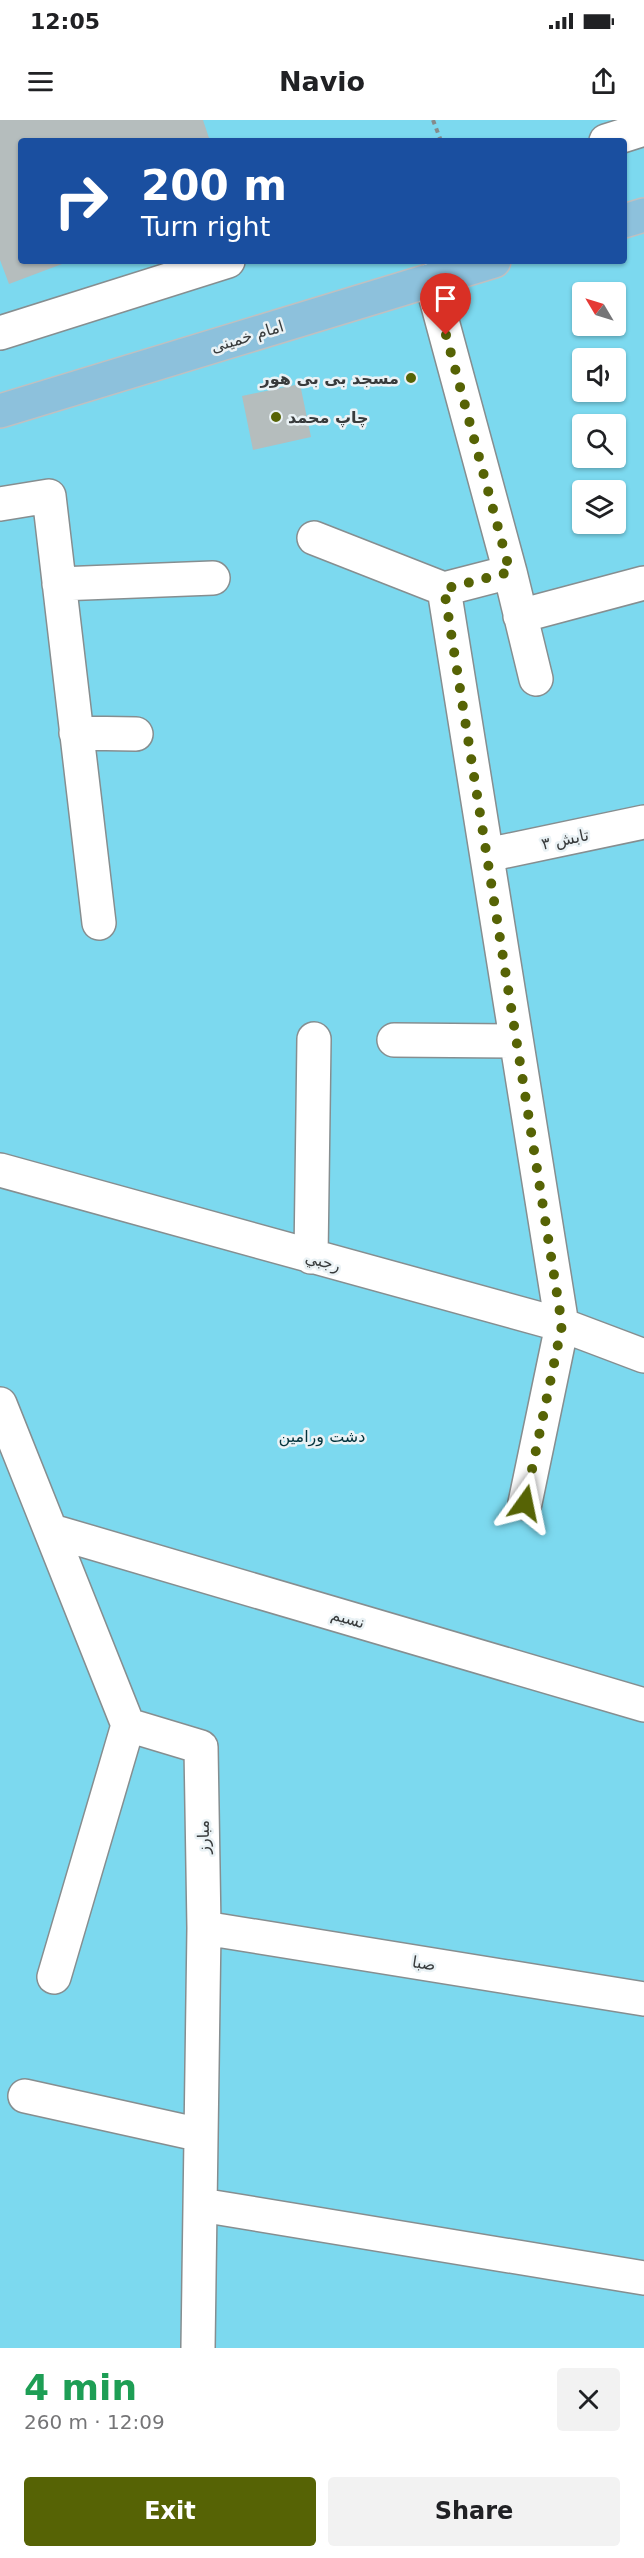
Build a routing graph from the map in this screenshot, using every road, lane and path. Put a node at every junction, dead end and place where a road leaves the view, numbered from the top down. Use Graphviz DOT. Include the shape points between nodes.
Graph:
graph roads {
  1 [pos="433,120"];
  2 [pos="644,129"];
  3 [pos="440,138"];
  4 [pos="616,138"];
  5 [pos="644,215"];
  6 [pos="627,220"];
  7 [pos="218,264"];
  8 [pos="484,264"];
  9 [pos="431,280"];
  10 [pos="0,333"];
  11 [pos="0,411"];
  12 [pos="0,504"];
  13 [pos="314,538"];
  14 [pos="510,572"];
  15 [pos="213,578"];
  16 [pos="644,583"];
  17 [pos="59,584"];
  18 [pos="444,589"];
  19 [pos="520,616"];
  20 [pos="536,680"];
  21 [pos="76,733"];
  22 [pos="136,734"];
  23 [pos="644,822"];
  24 [pos="487,855"];
  25 [pos="99,923"];
  26 [pos="314,1039"];
  27 [pos="394,1040"];
  28 [pos="516,1041"];
  29 [pos="0,1170"];
  30 [pos="311,1257"];
  31 [pos="562,1325"];
  32 [pos="644,1356"];
  33 [pos="0,1404"];
  34 [pos="14,1480"];
  35 [pos="525,1503"];
  36 [pos="52,1531"];
  37 [pos="644,1706"];
  38 [pos="128,1725"];
  39 [pos="204,1928"];
  40 [pos="54,1977"];
  41 [pos="644,1999"];
  42 [pos="25,2096"];
  43 [pos="201,2135"];
  44 [pos="201,2205"];
  45 [pos="644,2278"];
  46 [pos="198,2348"];
  1 -- 3 [label="path"];
  2 -- 4 [label="street"];
  5 -- 6 [label="main road"];
  7 -- 10 [label="street"];
  8 -- 9 [label="main road, امام خمینی"];
  9 -- 11 [label="main road, امام خمینی"];
  9 -- 14 [label="street"];
  12 -- 17 [label="street" via="48,496"];
  13 -- 18 [label="street"];
  14 -- 18 [label="street"];
  14 -- 19 [label="street"];
  15 -- 17 [label="street"];
  16 -- 19 [label="street"];
  17 -- 21 [label="street"];
  18 -- 24 [label="street"];
  19 -- 20 [label="street"];
  21 -- 22 [label="street"];
  21 -- 25 [label="street"];
  23 -- 24 [label="street, تابش ۳"];
  24 -- 28 [label="street"];
  26 -- 30 [label="street"];
  27 -- 28 [label="street"];
  28 -- 31 [label="street"];
  29 -- 30 [label="street, رجبي"];
  30 -- 31 [label="street, رجبي"];
  31 -- 32 [label="street, رجبي"];
  31 -- 35 [label="street"];
  33 -- 34 [label="street"];
  34 -- 36 [label="street"];
  36 -- 37 [label="street, نسيم"];
  36 -- 38 [label="street"];
  38 -- 39 [label="street, مبارز" via="201,1747"];
  38 -- 40 [label="street"];
  39 -- 41 [label="street, صبا"];
  39 -- 43 [label="street, مبارز"];
  42 -- 43 [label="street"];
  43 -- 44 [label="street, مبارز"];
  44 -- 45 [label="street"];
  44 -- 46 [label="street, مبارز"];
}
